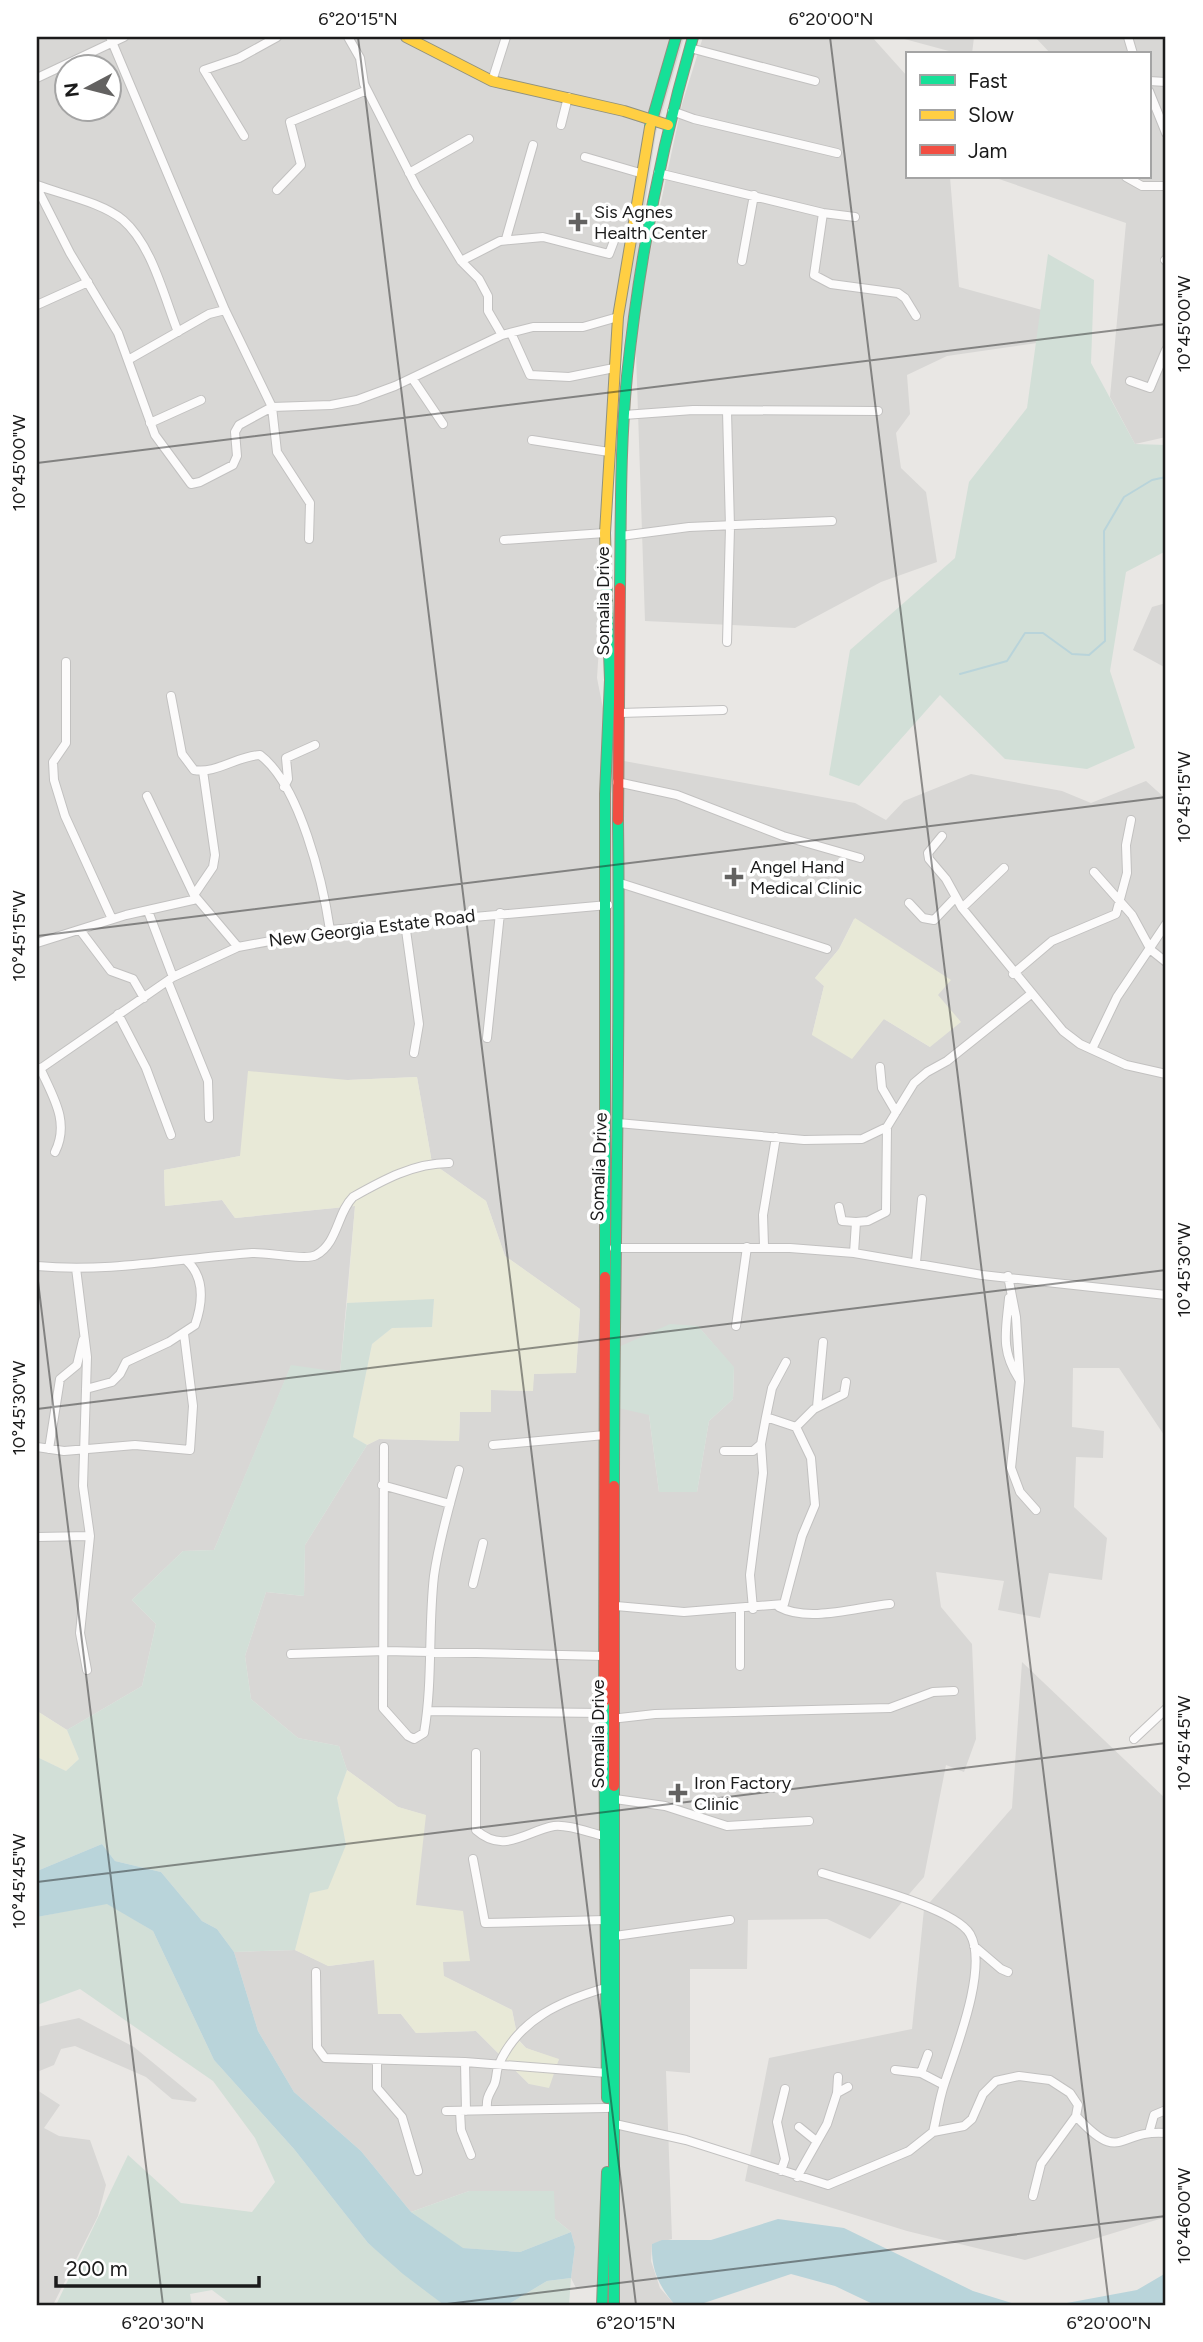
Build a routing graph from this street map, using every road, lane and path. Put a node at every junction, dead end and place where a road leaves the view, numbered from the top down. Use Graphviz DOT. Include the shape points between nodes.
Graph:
graph roads {
  1 [pos="124,37"];
  2 [pos="277,37"];
  3 [pos="348,37"];
  4 [pos="406,37"];
  5 [pos="506,37"];
  6 [pos="676,37"];
  7 [pos="111,40"];
  8 [pos="692,42"];
  9 [pos="37,79"];
  10 [pos="492,81"];
  11 [pos="815,81"];
  12 [pos="367,90"];
  13 [pos="1150,93"];
  14 [pos="568,97"];
  15 [pos="672,111"];
  16 [pos="651,119"];
  17 [pos="561,125"];
  18 [pos="668,125"];
  19 [pos="1166,133"];
  20 [pos="244,136"];
  21 [pos="469,139"];
  22 [pos="533,145"];
  23 [pos="838,153"];
  24 [pos="585,157"];
  25 [pos="410,173"];
  26 [pos="640,173"];
  27 [pos="658,173"];
  28 [pos="1128,178"];
  29 [pos="1166,186"];
  30 [pos="37,187"];
  31 [pos="277,190"];
  32 [pos="754,195"];
  33 [pos="824,213"];
  34 [pos="855,216"];
  35 [pos="630,234"];
  36 [pos="506,239"];
  37 [pos="461,261"];
  38 [pos="742,261"];
  39 [pos="88,282"];
  40 [pos="37,305"];
  41 [pos="225,310"];
  42 [pos="916,316"];
  43 [pos="618,317"];
  44 [pos="178,332"];
  45 [pos="507,334"];
  46 [pos="1166,349"];
  47 [pos="128,360"];
  48 [pos="614,368"];
  49 [pos="412,378"];
  50 [pos="1130,381"];
  51 [pos="201,400"];
  52 [pos="272,407"];
  53 [pos="727,411"];
  54 [pos="878,411"];
  55 [pos="624,415"];
  56 [pos="150,423"];
  57 [pos="443,424"];
  58 [pos="533,440"];
  59 [pos="609,452"];
  60 [pos="832,521"];
  61 [pos="730,527"];
  62 [pos="605,533"];
  63 [pos="621,536"];
  64 [pos="309,538"];
  65 [pos="504,540"];
  66 [pos="727,642"];
  67 [pos="66,662"];
  68 [pos="171,696"];
  69 [pos="723,710"];
  70 [pos="621,713"];
  71 [pos="315,745"];
  72 [pos="203,772"];
  73 [pos="617,782"];
  74 [pos="284,787"];
  75 [pos="147,796"];
  76 [pos="1131,820"];
  77 [pos="942,836"];
  78 [pos="860,858"];
  79 [pos="1004,868"];
  80 [pos="1094,872"];
  81 [pos="620,883"];
  82 [pos="196,897"];
  83 [pos="955,898"];
  84 [pos="1119,899"];
  85 [pos="909,903"];
  86 [pos="612,905"];
  87 [pos="962,908"];
  88 [pos="148,911"];
  89 [pos="500,913"];
  90 [pos="1116,914"];
  91 [pos="1132,915"];
  92 [pos="112,919"];
  93 [pos="405,923"];
  94 [pos="1166,924"];
  95 [pos="80,930"];
  96 [pos="330,930"];
  97 [pos="37,943"];
  98 [pos="238,947"];
  99 [pos="827,949"];
  100 [pos="1151,950"];
  101 [pos="1166,962"];
  102 [pos="1013,974"];
  103 [pos="170,979"];
  104 [pos="1031,994"];
  105 [pos="144,998"];
  106 [pos="118,1014"];
  107 [pos="487,1038"];
  108 [pos="1092,1049"];
  109 [pos="414,1053"];
  110 [pos="880,1067"];
  111 [pos="38,1070"];
  112 [pos="1166,1074"];
  113 [pos="895,1112"];
  114 [pos="209,1118"];
  115 [pos="618,1123"];
  116 [pos="887,1127"];
  117 [pos="172,1135"];
  118 [pos="776,1137"];
  119 [pos="55,1152"];
  120 [pos="449,1163"];
  121 [pos="922,1199"];
  122 [pos="839,1207"];
  123 [pos="856,1222"];
  124 [pos="764,1246"];
  125 [pos="747,1247"];
  126 [pos="614,1248"];
  127 [pos="854,1253"];
  128 [pos="186,1260"];
  129 [pos="916,1262"];
  130 [pos="37,1266"];
  131 [pos="76,1268"];
  132 [pos="1008,1276"];
  133 [pos="1009,1289"];
  134 [pos="1166,1295"];
  135 [pos="736,1326"];
  136 [pos="84,1334"];
  137 [pos="184,1334"];
  138 [pos="823,1342"];
  139 [pos="786,1362"];
  140 [pos="1020,1381"];
  141 [pos="846,1382"];
  142 [pos="86,1389"];
  143 [pos="817,1407"];
  144 [pos="766,1417"];
  145 [pos="796,1427"];
  146 [pos="604,1435"];
  147 [pos="761,1444"];
  148 [pos="493,1445"];
  149 [pos="37,1447"];
  150 [pos="384,1447"];
  151 [pos="49,1449"];
  152 [pos="83,1450"];
  153 [pos="724,1451"];
  154 [pos="459,1469"];
  155 [pos="382,1485"];
  156 [pos="450,1504"];
  157 [pos="1035,1510"];
  158 [pos="90,1536"];
  159 [pos="37,1537"];
  160 [pos="483,1543"];
  161 [pos="473,1584"];
  162 [pos="890,1604"];
  163 [pos="616,1606"];
  164 [pos="779,1607"];
  165 [pos="740,1609"];
  166 [pos="753,1609"];
  167 [pos="385,1651"];
  168 [pos="291,1654"];
  169 [pos="428,1654"];
  170 [pos="605,1656"];
  171 [pos="740,1666"];
  172 [pos="87,1670"];
  173 [pos="954,1691"];
  174 [pos="1166,1709"];
  175 [pos="428,1711"];
  176 [pos="608,1717"];
  177 [pos="1134,1740"];
  178 [pos="476,1753"];
  179 [pos="615,1799"];
  180 [pos="809,1821"];
  181 [pos="604,1836"];
  182 [pos="473,1859"];
  183 [pos="822,1873"];
  184 [pos="606,1920"];
  185 [pos="730,1920"];
  186 [pos="615,1936"];
  187 [pos="974,1946"];
  188 [pos="316,1972"];
  189 [pos="1009,1972"];
  190 [pos="605,1988"];
  191 [pos="928,2054"];
  192 [pos="377,2061"];
  193 [pos="465,2062"];
  194 [pos="499,2064"];
  195 [pos="895,2070"];
  196 [pos="607,2073"];
  197 [pos="921,2073"];
  198 [pos="838,2077"];
  199 [pos="944,2085"];
  200 [pos="848,2087"];
  201 [pos="785,2089"];
  202 [pos="837,2093"];
  203 [pos="607,2108"];
  204 [pos="487,2109"];
  205 [pos="1166,2110"];
  206 [pos="446,2111"];
  207 [pos="463,2111"];
  208 [pos="1076,2116"];
  209 [pos="615,2124"];
  210 [pos="799,2127"];
  211 [pos="933,2132"];
  212 [pos="1149,2133"];
  213 [pos="1166,2133"];
  214 [pos="815,2140"];
  215 [pos="471,2155"];
  216 [pos="418,2171"];
  217 [pos="781,2171"];
  218 [pos="797,2177"];
  219 [pos="1033,2196"];
  220 [pos="603,2305"];
  221 [pos="614,2305"];
  1 -- 7 [label="street"];
  2 -- 20 [label="street" via="204,70"];
  3 -- 12 [label="street" via="360,58"];
  4 -- 10 [label="main road"];
  5 -- 10 [label="street"];
  6 -- 16 [label="main road, Somalia Drive"];
  7 -- 9 [label="street"];
  7 -- 41 [label="street"];
  8 -- 11 [label="street"];
  8 -- 15 [label="main road, Somalia Drive"];
  10 -- 14 [label="main road"];
  12 -- 25 [label="street"];
  12 -- 31 [label="street" via="290,122 302,165"];
  13 -- 19 [label="street"];
  14 -- 16 [label="main road"];
  14 -- 17 [label="street"];
  15 -- 18 [label="main road, Somalia Drive"];
  15 -- 23 [label="street"];
  16 -- 18 [label="main road"];
  16 -- 26 [label="main road, Somalia Drive"];
  18 -- 27 [label="main road, Somalia Drive"];
  21 -- 25 [label="street"];
  22 -- 36 [label="street"];
  24 -- 26 [label="street"];
  25 -- 37 [label="street"];
  26 -- 35 [label="main road, Somalia Drive"];
  27 -- 32 [label="street"];
  27 -- 55 [label="main road, Somalia Drive" via="632,327"];
  28 -- 29 [label="street" via="1142,186"];
  30 -- 39 [label="street"];
  30 -- 44 [label="street" via="96,206 122,220 147,255"];
  32 -- 33 [label="street"];
  32 -- 38 [label="street"];
  33 -- 34 [label="street"];
  33 -- 42 [label="street" via="814,275 831,284 898,293"];
  35 -- 36 [label="street" via="617,233 611,252 605,254 543,237"];
  35 -- 43 [label="main road, Somalia Drive"];
  36 -- 37 [label="street"];
  37 -- 45 [label="street" via="480,279 488,296 488,311"];
  39 -- 40 [label="street"];
  39 -- 47 [label="street"];
  41 -- 44 [label="street"];
  41 -- 52 [label="street"];
  43 -- 45 [label="street" via="583,327 533,327"];
  43 -- 48 [label="main road, Somalia Drive"];
  44 -- 47 [label="street"];
  45 -- 48 [label="street" via="530,375 569,377"];
  45 -- 49 [label="street"];
  46 -- 50 [label="street" via="1150,388"];
  47 -- 56 [label="street"];
  48 -- 59 [label="main road, Somalia Drive"];
  49 -- 52 [label="street" via="356,400"];
  49 -- 57 [label="street"];
  51 -- 56 [label="street"];
  52 -- 56 [label="street" via="239,425 233,465 194,484 164,451"];
  52 -- 64 [label="street" via="277,452 310,503"];
  53 -- 54 [label="street"];
  53 -- 55 [label="street"];
  53 -- 61 [label="street"];
  55 -- 63 [label="main road, Somalia Drive"];
  58 -- 59 [label="street"];
  59 -- 62 [label="main road, Somalia Drive"];
  60 -- 61 [label="street"];
  61 -- 63 [label="street"];
  61 -- 66 [label="street"];
  62 -- 65 [label="street"];
  62 -- 86 [label="main road, Somalia Drive" via="610,680 606,793"];
  63 -- 70 [label="main road, Somalia Drive"];
  67 -- 92 [label="street" via="66,743 53,762 54,780 65,816"];
  68 -- 72 [label="street" via="182,754 194,770"];
  69 -- 70 [label="street"];
  70 -- 73 [label="main road, Somalia Drive"];
  71 -- 74 [label="street" via="286,758"];
  72 -- 74 [label="street" via="235,758 260,755"];
  72 -- 82 [label="street" via="215,855"];
  73 -- 78 [label="street" via="677,795 783,836"];
  73 -- 81 [label="main road, Somalia Drive"];
  74 -- 96 [label="street" via="313,852"];
  75 -- 82 [label="street"];
  76 -- 84 [label="street" via="1127,873"];
  77 -- 83 [label="street" via="928,856"];
  79 -- 87 [label="street"];
  80 -- 84 [label="street"];
  81 -- 86 [label="main road, Somalia Drive"];
  81 -- 99 [label="street"];
  82 -- 88 [label="street"];
  82 -- 98 [label="street"];
  83 -- 85 [label="street" via="934,920 923,918"];
  83 -- 87 [label="street"];
  84 -- 90 [label="street"];
  84 -- 91 [label="street"];
  86 -- 89 [label="street, New Georgia Estate Road"];
  86 -- 115 [label="main road, Somalia Drive" via="620,960"];
  86 -- 146 [label="main road, Somalia Drive"];
  87 -- 102 [label="street"];
  88 -- 92 [label="street"];
  88 -- 103 [label="street"];
  89 -- 93 [label="street, New Georgia Estate Road"];
  89 -- 107 [label="street"];
  90 -- 91 [label="street"];
  90 -- 102 [label="street" via="1052,941"];
  91 -- 100 [label="street"];
  92 -- 95 [label="street"];
  93 -- 96 [label="street, New Georgia Estate Road"];
  93 -- 109 [label="street" via="419,1024"];
  94 -- 100 [label="street"];
  95 -- 97 [label="street"];
  95 -- 105 [label="street" via="111,971 133,979"];
  96 -- 98 [label="street, New Georgia Estate Road"];
  98 -- 103 [label="street, New Georgia Estate Road"];
  100 -- 101 [label="street"];
  100 -- 108 [label="street" via="1117,997"];
  102 -- 104 [label="street"];
  103 -- 105 [label="street, New Georgia Estate Road"];
  103 -- 114 [label="street" via="208,1081"];
  104 -- 108 [label="street" via="1063,1031"];
  104 -- 113 [label="street" via="914,1083"];
  105 -- 106 [label="street, New Georgia Estate Road"];
  106 -- 111 [label="street, New Georgia Estate Road"];
  106 -- 117 [label="street" via="146,1068"];
  108 -- 112 [label="street" via="1126,1065"];
  110 -- 113 [label="street" via="882,1088"];
  111 -- 119 [label="street" via="60,1113 62,1139"];
  113 -- 116 [label="street"];
  115 -- 118 [label="street"];
  115 -- 126 [label="main road, Somalia Drive"];
  116 -- 118 [label="street" via="862,1139"];
  116 -- 123 [label="street" via="886,1212"];
  118 -- 124 [label="street" via="763,1215"];
  120 -- 128 [label="street" via="406,1170 353,1197 337,1230 311,1257 262,1252"];
  121 -- 129 [label="street"];
  122 -- 123 [label="street" via="842,1221"];
  123 -- 127 [label="street"];
  124 -- 125 [label="street"];
  124 -- 127 [label="street"];
  125 -- 126 [label="street"];
  125 -- 135 [label="street"];
  126 -- 163 [label="main road, Somalia Drive"];
  127 -- 129 [label="street"];
  128 -- 131 [label="street"];
  128 -- 137 [label="street" via="198,1274 200,1290 195,1325"];
  129 -- 132 [label="street"];
  130 -- 131 [label="street"];
  131 -- 136 [label="street"];
  132 -- 133 [label="street"];
  132 -- 134 [label="street"];
  133 -- 140 [label="street" via="1016,1317"];
  133 -- 140 [label="street" via="1004,1345"];
  136 -- 142 [label="street"];
  136 -- 151 [label="street" via="77,1365 60,1379"];
  137 -- 142 [label="street" via="126,1362 112,1382"];
  137 -- 152 [label="street" via="193,1406 190,1450 135,1445"];
  138 -- 143 [label="street"];
  139 -- 144 [label="street" via="772,1388"];
  140 -- 157 [label="street" via="1011,1468 1020,1492"];
  141 -- 143 [label="street" via="844,1394"];
  142 -- 152 [label="street"];
  143 -- 145 [label="street"];
  144 -- 145 [label="street"];
  144 -- 147 [label="street"];
  145 -- 164 [label="street" via="811,1458 815,1505 802,1536 788,1599"];
  146 -- 148 [label="street"];
  146 -- 170 [label="main road, Somalia Drive"];
  147 -- 153 [label="street" via="746,1453"];
  147 -- 166 [label="street" via="763,1473 750,1575"];
  149 -- 151 [label="street"];
  150 -- 155 [label="street"];
  151 -- 152 [label="street"];
  152 -- 158 [label="street"];
  154 -- 156 [label="street"];
  155 -- 156 [label="street"];
  155 -- 167 [label="street"];
  156 -- 169 [label="street" via="435,1573"];
  158 -- 159 [label="street"];
  158 -- 172 [label="street" via="80,1633"];
  160 -- 161 [label="street"];
  162 -- 164 [label="street" via="812,1613"];
  163 -- 165 [label="street" via="655,1612"];
  163 -- 176 [label="main road, Somalia Drive"];
  164 -- 166 [label="street"];
  165 -- 166 [label="street"];
  165 -- 171 [label="street"];
  167 -- 168 [label="street"];
  167 -- 169 [label="street"];
  167 -- 175 [label="street" via="381,1664 387,1715 414,1739 424,1733"];
  169 -- 170 [label="street"];
  169 -- 175 [label="street"];
  170 -- 176 [label="main road, Somalia Drive"];
  173 -- 176 [label="street" via="925,1694 890,1708"];
  174 -- 177 [label="street"];
  175 -- 176 [label="street"];
  176 -- 179 [label="main road, Somalia Drive"];
  176 -- 181 [label="main road, Somalia Drive"];
  178 -- 181 [label="street" via="476,1830 484,1837 523,1839 557,1825"];
  179 -- 180 [label="street" via="666,1806 727,1826"];
  179 -- 186 [label="main road, Somalia Drive"];
  181 -- 184 [label="main road, Somalia Drive"];
  182 -- 184 [label="street" via="485,1923"];
  183 -- 187 [label="street" via="950,1917 969,1932"];
  184 -- 190 [label="main road, Somalia Drive"];
  185 -- 186 [label="street"];
  186 -- 209 [label="main road, Somalia Drive"];
  187 -- 189 [label="street"];
  187 -- 199 [label="street" via="973,1990"];
  188 -- 192 [label="street" via="320,2055"];
  190 -- 194 [label="street" via="533,2018"];
  190 -- 196 [label="main road, Somalia Drive"];
  191 -- 197 [label="street"];
  192 -- 193 [label="street"];
  192 -- 216 [label="street" via="377,2088 402,2117"];
  193 -- 194 [label="street"];
  193 -- 207 [label="street"];
  194 -- 196 [label="street"];
  194 -- 204 [label="street" via="486,2098"];
  195 -- 197 [label="street"];
  196 -- 203 [label="main road, Somalia Drive"];
  197 -- 199 [label="street"];
  198 -- 202 [label="street"];
  199 -- 211 [label="street"];
  200 -- 202 [label="street"];
  201 -- 217 [label="street" via="777,2122 785,2159"];
  202 -- 214 [label="street" via="827,2124"];
  203 -- 204 [label="street"];
  203 -- 220 [label="main road, Somalia Drive"];
  204 -- 207 [label="street"];
  205 -- 212 [label="street" via="1154,2115"];
  206 -- 207 [label="street"];
  207 -- 215 [label="street" via="464,2140"];
  208 -- 211 [label="street" via="1076,2101 1061,2087 1050,2080 1018,2076 989,2087 964,2126"];
  208 -- 212 [label="street" via="1097,2139 1109,2142 1125,2142"];
  208 -- 219 [label="street" via="1041,2164"];
  209 -- 217 [label="street" via="686,2140"];
  209 -- 221 [label="main road, Somalia Drive"];
  210 -- 214 [label="street"];
  211 -- 218 [label="street" via="909,2151 839,2183"];
  212 -- 213 [label="street"];
  214 -- 218 [label="street"];
  217 -- 218 [label="street"];
}
